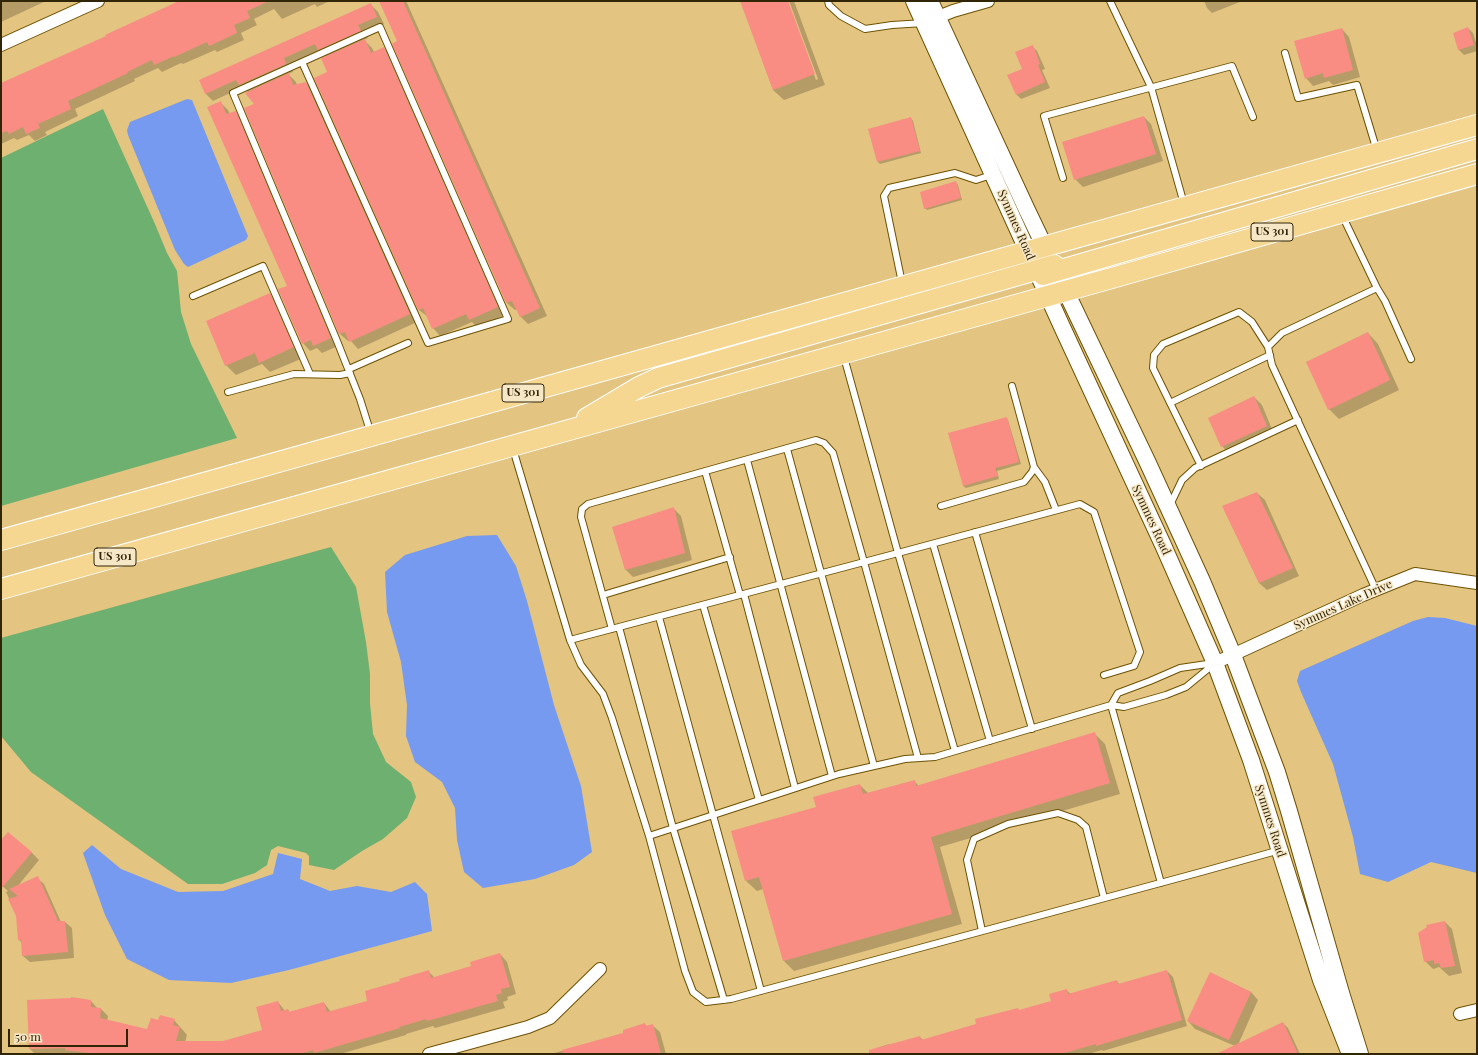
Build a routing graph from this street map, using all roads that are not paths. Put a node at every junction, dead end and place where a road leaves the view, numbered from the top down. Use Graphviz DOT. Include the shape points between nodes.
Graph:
graph roads {
  1 [pos="98,1"];
  2 [pos="828,1"];
  3 [pos="914,1"];
  4 [pos="930,1"];
  5 [pos="988,1"];
  6 [pos="1110,1"];
  7 [pos="931,20"];
  8 [pos="1,45"];
  9 [pos="1285,53"];
  10 [pos="302,62"];
  11 [pos="1150,87"];
  12 [pos="1253,117"];
  13 [pos="1477,125"];
  14 [pos="1477,149"];
  15 [pos="1378,152"];
  16 [pos="993,174"];
  17 [pos="1477,174"];
  18 [pos="1063,178"];
  19 [pos="1185,207"];
  20 [pos="1341,213"];
  21 [pos="1036,249"];
  22 [pos="1047,271"];
  23 [pos="903,286"];
  24 [pos="1377,288"];
  25 [pos="1057,292"];
  26 [pos="193,296"];
  27 [pos="408,343"];
  28 [pos="1268,347"];
  29 [pos="843,353"];
  30 [pos="1270,355"];
  31 [pos="1411,359"];
  32 [pos="349,371"];
  33 [pos="310,374"];
  34 [pos="1012,386"];
  35 [pos="228,392"];
  36 [pos="1170,403"];
  37 [pos="1298,420"];
  38 [pos="569,430"];
  39 [pos="371,435"];
  40 [pos="512,446"];
  41 [pos="787,449"];
  42 [pos="747,460"];
  43 [pos="1034,466"];
  44 [pos="1201,466"];
  45 [pos="705,471"];
  46 [pos="941,506"];
  47 [pos="1169,508"];
  48 [pos="1056,510"];
  49 [pos="975,532"];
  50 [pos="1,540"];
  51 [pos="933,544"];
  52 [pos="898,553"];
  53 [pos="730,557"];
  54 [pos="864,562"];
  55 [pos="822,573"];
  56 [pos="1477,583"];
  57 [pos="780,584"];
  58 [pos="1,589"];
  59 [pos="1376,590"];
  60 [pos="603,595"];
  61 [pos="742,595"];
  62 [pos="703,605"];
  63 [pos="659,617"];
  64 [pos="619,627"];
  65 [pos="612,629"];
  66 [pos="570,640"];
  67 [pos="1233,655"];
  68 [pos="1215,663"];
  69 [pos="1104,675"];
  70 [pos="1111,705"];
  71 [pos="1032,729"];
  72 [pos="990,741"];
  73 [pos="955,751"];
  74 [pos="918,758"];
  75 [pos="874,766"];
  76 [pos="832,776"];
  77 [pos="795,788"];
  78 [pos="759,800"];
  79 [pos="714,815"];
  80 [pos="673,828"];
  81 [pos="649,836"];
  82 [pos="1280,850"];
  83 [pos="1161,883"];
  84 [pos="1104,898"];
  85 [pos="982,931"];
  86 [pos="600,969"];
  87 [pos="760,991"];
  88 [pos="724,1000"];
  89 [pos="1477,1010"];
  90 [pos="1460,1014"];
  91 [pos="429,1054"];
  92 [pos="1350,1054"];
  93 [pos="1360,1054"];
  1 -- 8 [label="street"];
  2 -- 7 [label="lane" via="841,16 865,29"];
  3 -- 7 [label="street, Symmes Road"];
  4 -- 7 [label="street, Symmes Road"];
  5 -- 7 [label="street"];
  6 -- 11 [label="lane"];
  7 -- 16 [label="street, Symmes Road"];
  7 -- 21 [label="street, Symmes Road"];
  9 -- 15 [label="lane" via="1298,98 1357,85"];
  10 -- 10 [label="lane" via="380,27 508,319 428,343"];
  10 -- 32 [label="lane" via="233,93"];
  11 -- 12 [label="lane" via="1232,66"];
  11 -- 18 [label="lane" via="1044,116"];
  11 -- 19 [label="lane"];
  13 -- 15 [label="main road, US 301"];
  14 -- 22 [label="main road"];
  15 -- 19 [label="main road, US 301"];
  16 -- 21 [label="street, Symmes Road"];
  16 -- 23 [label="lane" via="976,180 955,173 889,188 884,196"];
  17 -- 20 [label="main road, US 301"];
  19 -- 21 [label="main road, US 301"];
  20 -- 24 [label="lane"];
  20 -- 25 [label="main road, US 301"];
  21 -- 22 [label="street, Symmes Road"];
  21 -- 23 [label="main road, US 301"];
  22 -- 25 [label="street, Symmes Road"];
  22 -- 38 [label="main road" via="658,378"];
  23 -- 39 [label="main road, US 301"];
  24 -- 28 [label="lane" via="1282,333"];
  24 -- 31 [label="lane"];
  25 -- 29 [label="main road, US 301"];
  25 -- 47 [label="street, Symmes Road"];
  25 -- 68 [label="street, Symmes Road"];
  26 -- 33 [label="lane" via="263,266"];
  27 -- 32 [label="lane"];
  28 -- 30 [label="lane"];
  28 -- 36 [label="lane" via="1252,322 1239,312 1163,344 1154,355 1153,368"];
  29 -- 38 [label="main road, US 301"];
  29 -- 52 [label="lane"];
  30 -- 36 [label="lane"];
  30 -- 37 [label="lane" via="1272,365"];
  32 -- 33 [label="lane" via="340,375"];
  32 -- 39 [label="lane"];
  33 -- 35 [label="lane" via="294,374"];
  34 -- 43 [label="lane"];
  36 -- 44 [label="lane"];
  37 -- 44 [label="lane"];
  37 -- 59 [label="lane"];
  38 -- 40 [label="main road, US 301"];
  39 -- 50 [label="main road, US 301"];
  40 -- 58 [label="main road, US 301"];
  40 -- 66 [label="lane"];
  41 -- 42 [label="lane"];
  41 -- 54 [label="lane" via="816,440 824,443 833,453"];
  41 -- 55 [label="lane"];
  42 -- 45 [label="lane"];
  42 -- 57 [label="lane"];
  43 -- 46 [label="lane" via="1024,482"];
  43 -- 48 [label="lane" via="1045,482"];
  44 -- 47 [label="lane" via="1182,480"];
  45 -- 53 [label="lane"];
  45 -- 60 [label="lane" via="594,502 582,509 581,517"];
  47 -- 67 [label="street, Symmes Road"];
  48 -- 49 [label="lane"];
  48 -- 69 [label="lane" via="1080,504 1094,512 1140,652 1134,666"];
  49 -- 51 [label="lane"];
  49 -- 71 [label="lane"];
  51 -- 52 [label="lane"];
  51 -- 72 [label="lane"];
  52 -- 54 [label="lane"];
  52 -- 73 [label="lane"];
  53 -- 60 [label="lane"];
  53 -- 61 [label="lane"];
  54 -- 55 [label="lane"];
  54 -- 74 [label="lane"];
  55 -- 57 [label="lane"];
  55 -- 75 [label="lane"];
  56 -- 59 [label="street, Symmes Lake Drive" via="1415,574"];
  57 -- 61 [label="lane"];
  57 -- 76 [label="lane"];
  59 -- 67 [label="street, Symmes Lake Drive"];
  60 -- 65 [label="lane"];
  61 -- 62 [label="lane"];
  61 -- 77 [label="lane"];
  62 -- 63 [label="lane"];
  62 -- 78 [label="lane"];
  63 -- 64 [label="lane"];
  63 -- 79 [label="lane"];
  64 -- 65 [label="lane"];
  64 -- 80 [label="lane"];
  65 -- 66 [label="lane"];
  66 -- 81 [label="lane" via="580,665 603,694"];
  67 -- 68 [label="street, Symmes Lake Drive"];
  67 -- 93 [label="street, Symmes Road" via="1289,811"];
  68 -- 70 [label="lane" via="1186,687 1124,707"];
  68 -- 70 [label="lane" via="1180,668 1118,692"];
  68 -- 82 [label="street, Symmes Road" via="1251,760"];
  70 -- 71 [label="lane"];
  70 -- 83 [label="lane"];
  71 -- 72 [label="lane"];
  72 -- 73 [label="lane"];
  73 -- 74 [label="lane" via="935,758"];
  74 -- 75 [label="lane" via="906,758"];
  75 -- 76 [label="lane"];
  76 -- 77 [label="lane"];
  77 -- 78 [label="lane"];
  78 -- 79 [label="lane"];
  79 -- 80 [label="lane"];
  79 -- 87 [label="lane"];
  80 -- 81 [label="lane"];
  80 -- 88 [label="lane"];
  81 -- 88 [label="lane" via="693,992 706,1002"];
  82 -- 83 [label="lane"];
  82 -- 92 [label="street, Symmes Road" via="1321,980"];
  83 -- 84 [label="lane"];
  84 -- 85 [label="lane"];
  84 -- 85 [label="lane" via="1086,827 1078,820 1058,813 1008,824 974,839 967,860"];
  85 -- 87 [label="lane"];
  86 -- 91 [label="street" via="550,1018"];
  87 -- 88 [label="lane"];
  89 -- 90 [label="street"];
}
